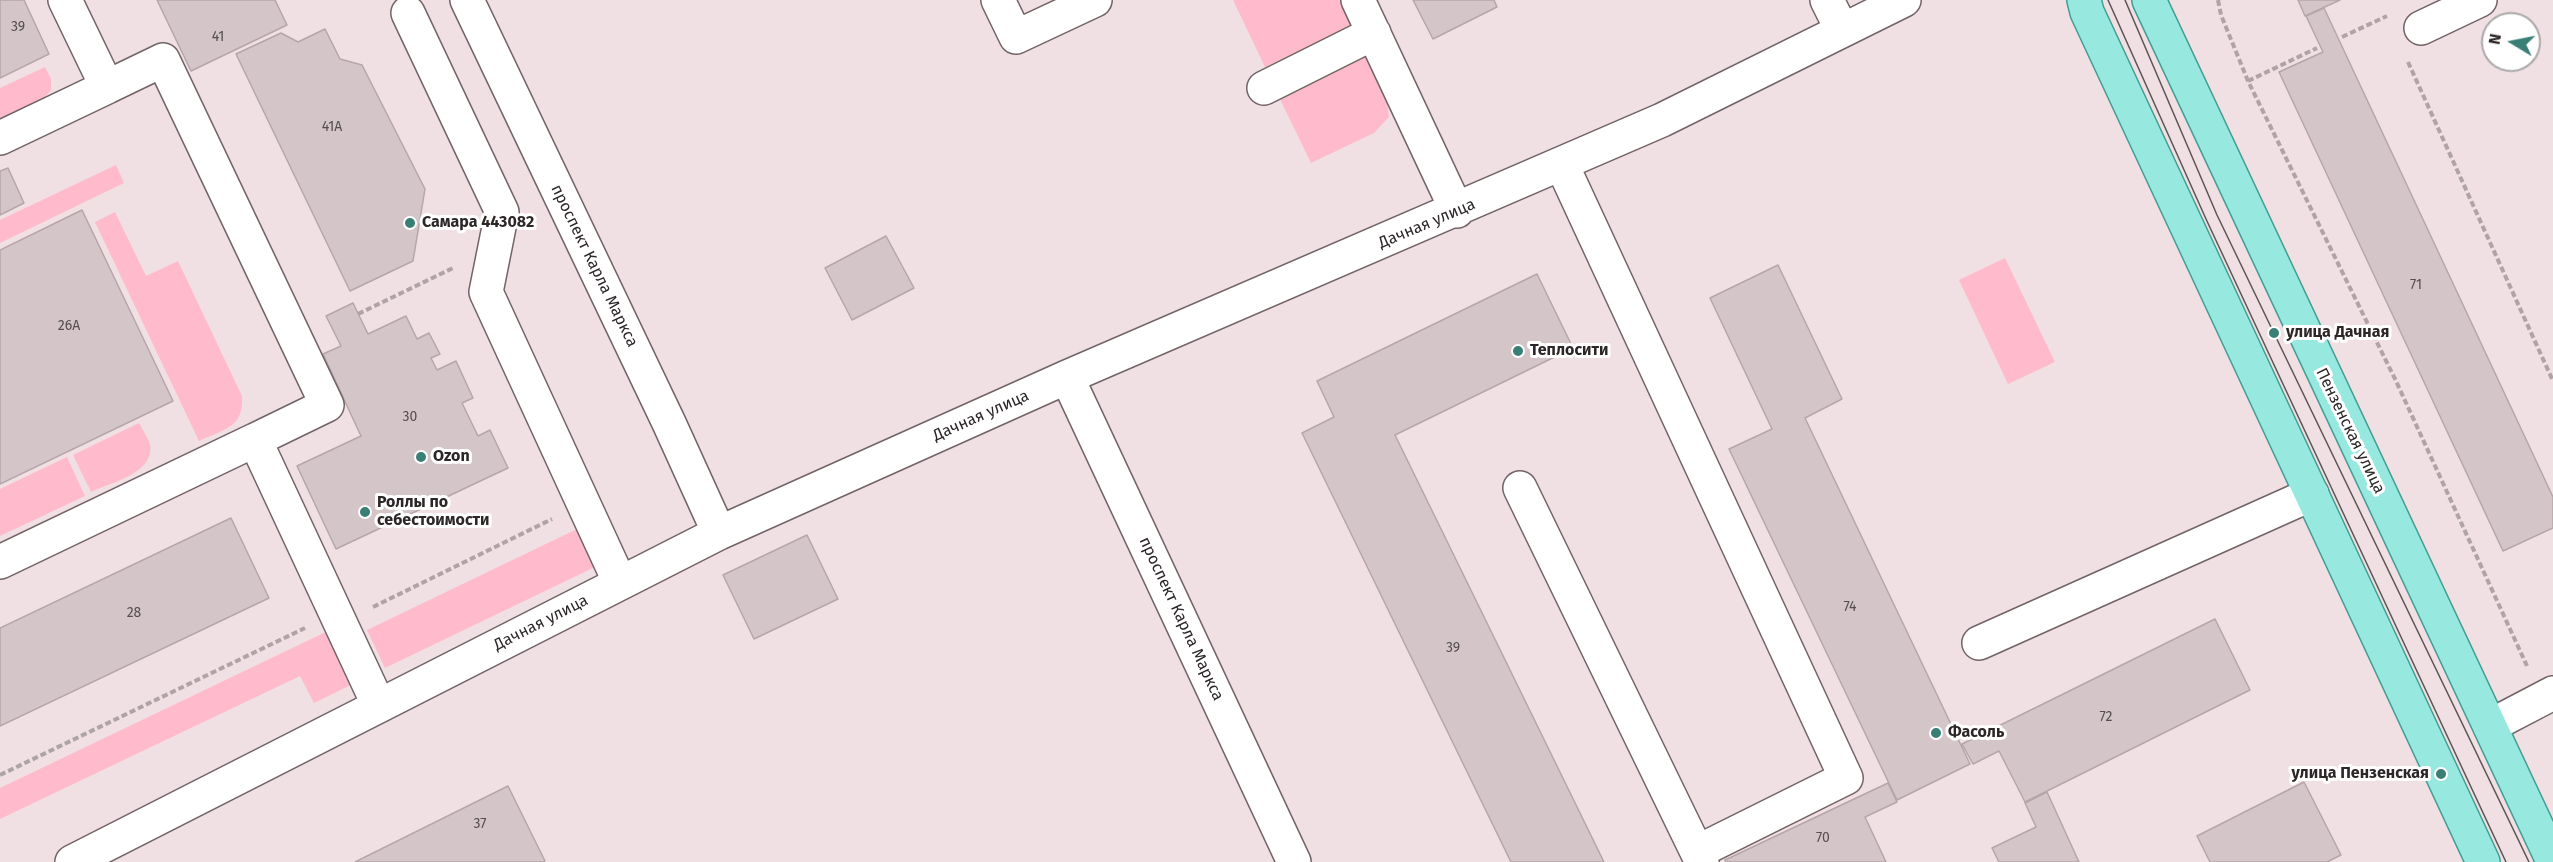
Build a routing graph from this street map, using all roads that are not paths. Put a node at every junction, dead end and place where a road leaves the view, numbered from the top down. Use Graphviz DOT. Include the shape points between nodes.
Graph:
graph roads {
  1 [pos="65,0"];
  2 [pos="467,0"];
  3 [pos="998,0"];
  4 [pos="1095,0"];
  5 [pos="1358,0"];
  6 [pos="1827,0"];
  7 [pos="1904,0"];
  8 [pos="2084,0"];
  9 [pos="2149,0"];
  10 [pos="2480,0"];
  11 [pos="408,13"];
  12 [pos="2406,27"];
  13 [pos="1842,30"];
  14 [pos="1374,33"];
  15 [pos="107,87"];
  16 [pos="1264,88"];
  17 [pos="0,138"];
  18 [pos="1562,165"];
  19 [pos="1457,211"];
  20 [pos="1067,377"];
  21 [pos="255,440"];
  22 [pos="1520,488"];
  23 [pos="2312,494"];
  24 [pos="719,533"];
  25 [pos="0,562"];
  26 [pos="620,583"];
  27 [pos="1979,643"];
  28 [pos="2547,695"];
  29 [pos="379,706"];
  30 [pos="2490,726"];
  31 [pos="1700,857"];
  32 [pos="2553,861"];
  33 [pos="72,862"];
  34 [pos="1294,862"];
  35 [pos="2483,862"];
  1 -- 15 [label="street"];
  2 -- 24 [label="street, проспект Карла Маркса"];
  3 -- 4 [label="street" via="1016,37"];
  5 -- 14 [label="street"];
  6 -- 13 [label="street"];
  7 -- 13 [label="street, Дачная улица"];
  8 -- 23 [label="main road"];
  9 -- 30 [label="main road, Пензенская улица"];
  10 -- 12 [label="street"];
  11 -- 26 [label="street" via="502,212 486,292"];
  13 -- 18 [label="street, Дачная улица"];
  14 -- 16 [label="street"];
  14 -- 19 [label="street"];
  15 -- 17 [label="street"];
  15 -- 21 [label="street" via="163,60 327,405"];
  18 -- 19 [label="street, Дачная улица"];
  18 -- 31 [label="street" via="1846,778"];
  19 -- 20 [label="street, Дачная улица"];
  20 -- 24 [label="street, Дачная улица"];
  20 -- 34 [label="street, проспект Карла Маркса"];
  21 -- 25 [label="street"];
  21 -- 29 [label="street"];
  22 -- 31 [label="street"];
  23 -- 27 [label="street"];
  23 -- 35 [label="main road"];
  24 -- 26 [label="street, Дачная улица"];
  26 -- 29 [label="street, Дачная улица"];
  28 -- 30 [label="street"];
  29 -- 33 [label="street, Дачная улица"];
  30 -- 32 [label="main road, Пензенская улица"];
}
